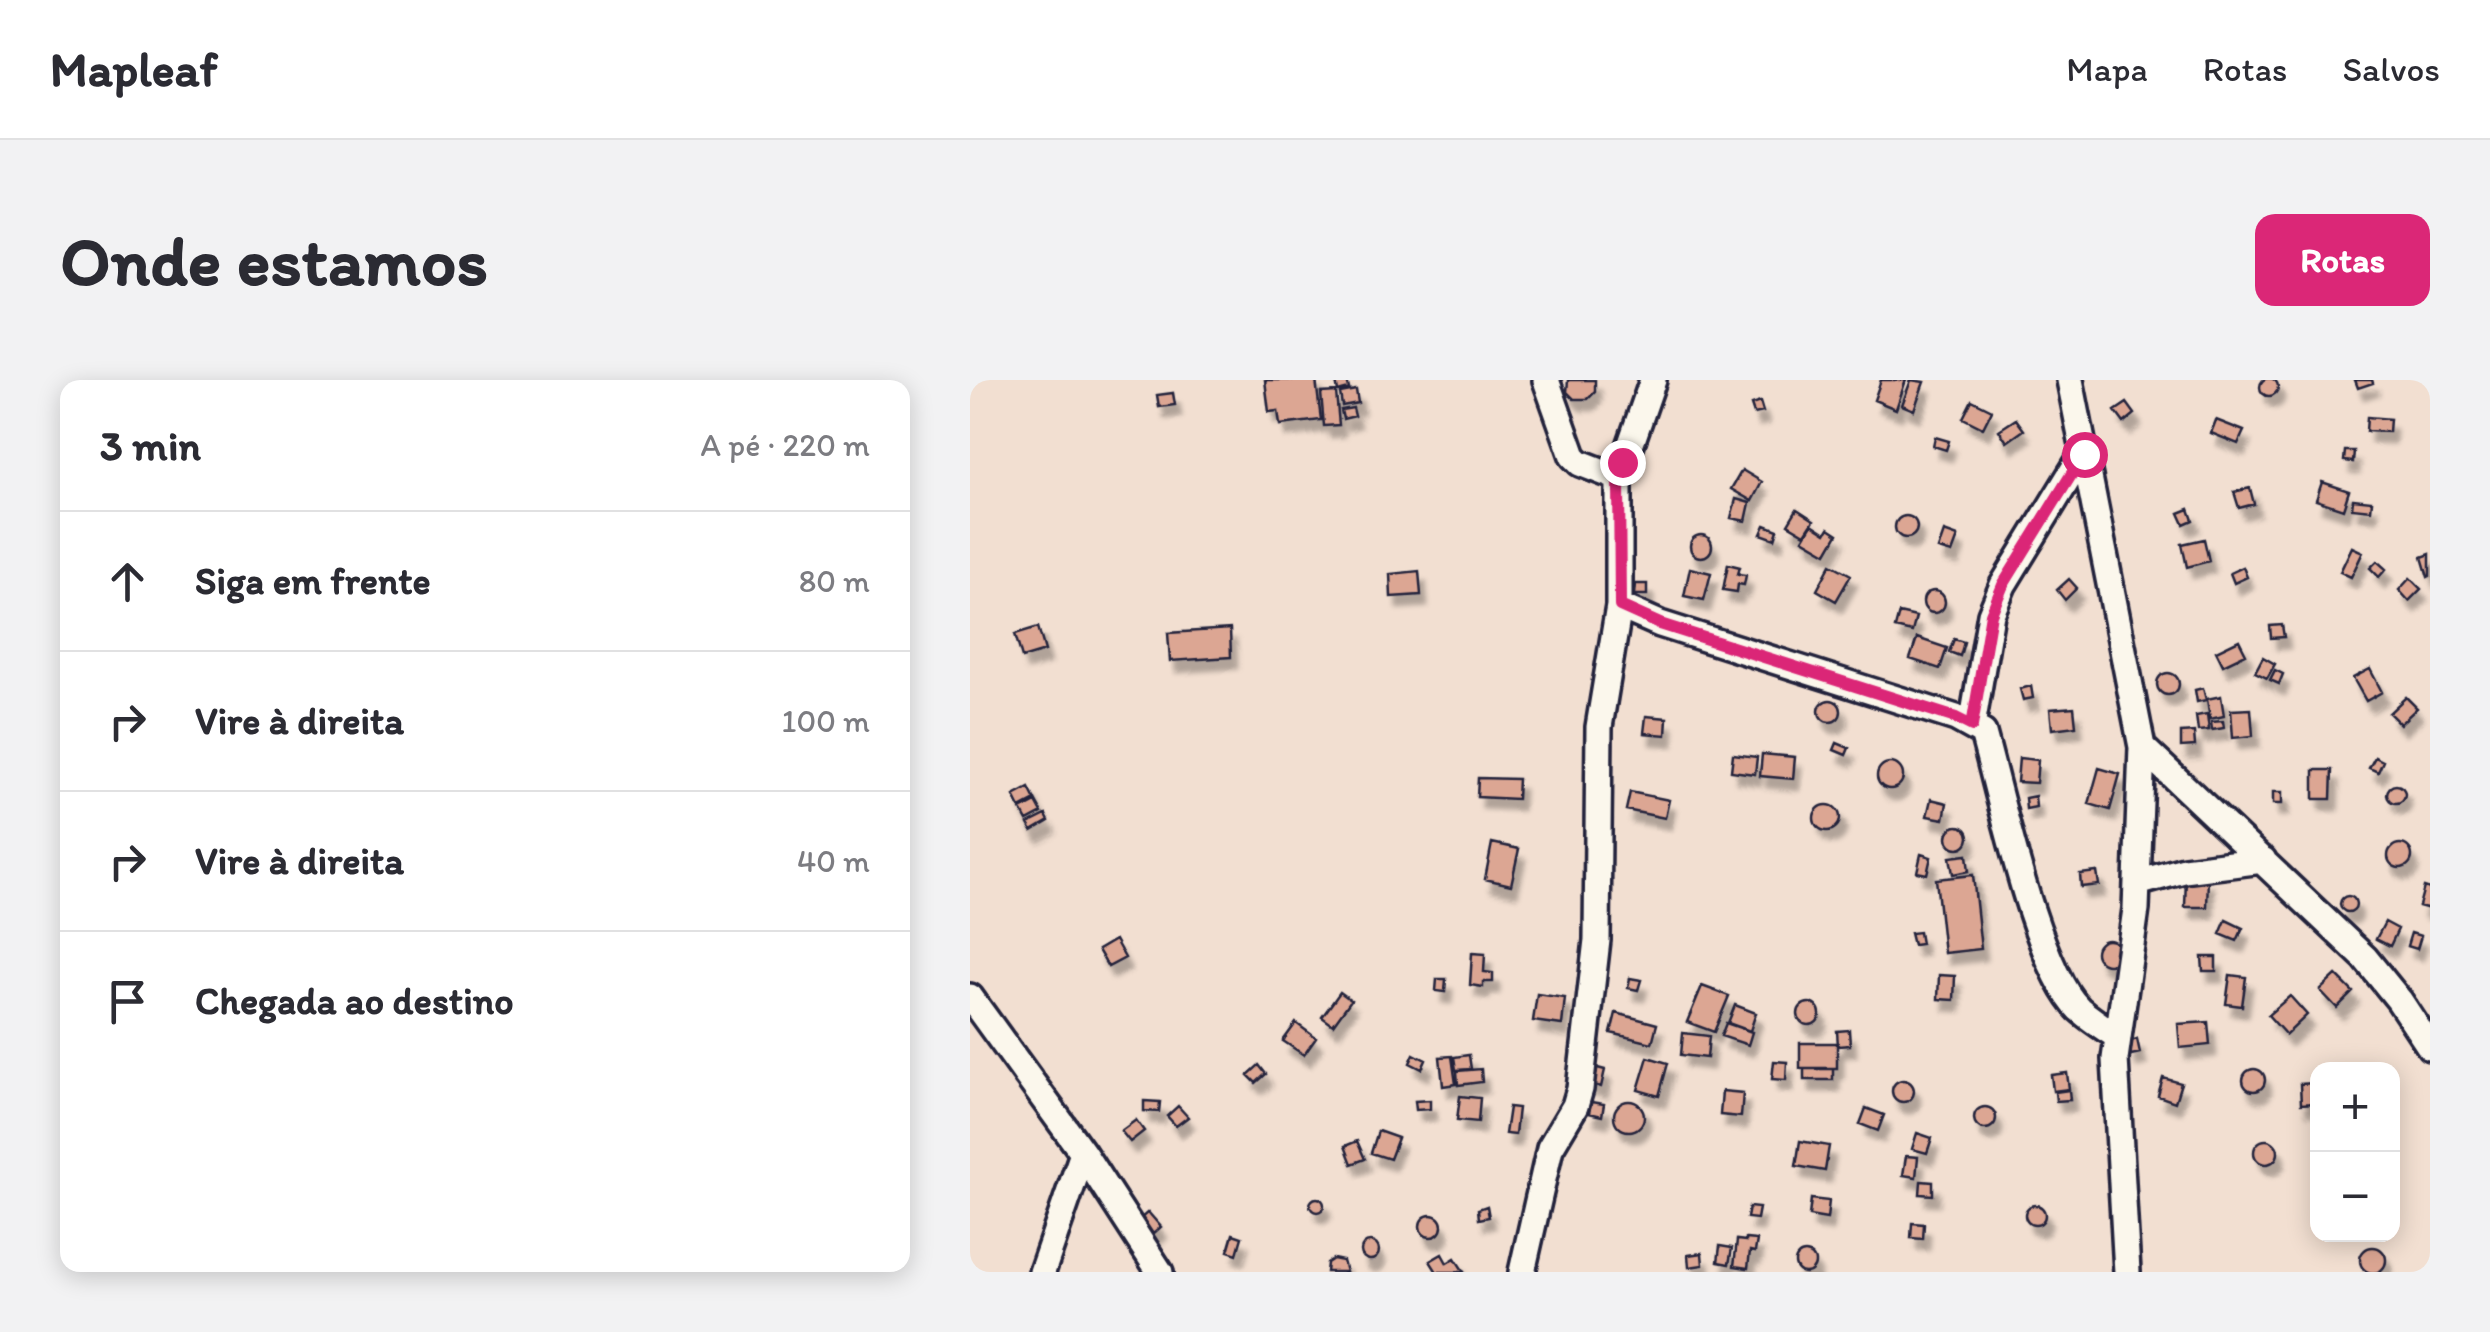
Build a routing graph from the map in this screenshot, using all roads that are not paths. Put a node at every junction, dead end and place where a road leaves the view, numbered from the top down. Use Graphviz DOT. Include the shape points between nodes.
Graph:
graph roads {
  1 [pos="1546,380"];
  2 [pos="1654,380"];
  3 [pos="2070,380"];
  4 [pos="2084,454"];
  5 [pos="1619,478"];
  6 [pos="1620,606"];
  7 [pos="1972,726"];
  8 [pos="2142,746"];
  9 [pos="2263,860"];
  10 [pos="2137,884"];
  11 [pos="972,1006"];
  12 [pos="2116,1036"];
  13 [pos="2430,1047"];
  14 [pos="1083,1154"];
  15 [pos="1042,1272"];
  16 [pos="1160,1272"];
  17 [pos="1522,1272"];
  18 [pos="2126,1272"];
  1 -- 5 [label="street" via="1573,456"];
  2 -- 5 [label="street"];
  3 -- 4 [label="street"];
  4 -- 7 [label="street" via="1991,614"];
  4 -- 8 [label="street"];
  5 -- 6 [label="street"];
  6 -- 7 [label="street"];
  6 -- 17 [label="street" via="1598,727 1596,940 1580,1089 1550,1148"];
  7 -- 12 [label="street" via="1983,733 2028,895 2062,986 2079,1009"];
  8 -- 9 [label="street"];
  8 -- 10 [label="street"];
  9 -- 10 [label="street"];
  9 -- 13 [label="street" via="2365,958"];
  10 -- 12 [label="street"];
  11 -- 14 [label="street"];
  12 -- 18 [label="street"];
  14 -- 15 [label="street"];
  14 -- 16 [label="street"];
}
